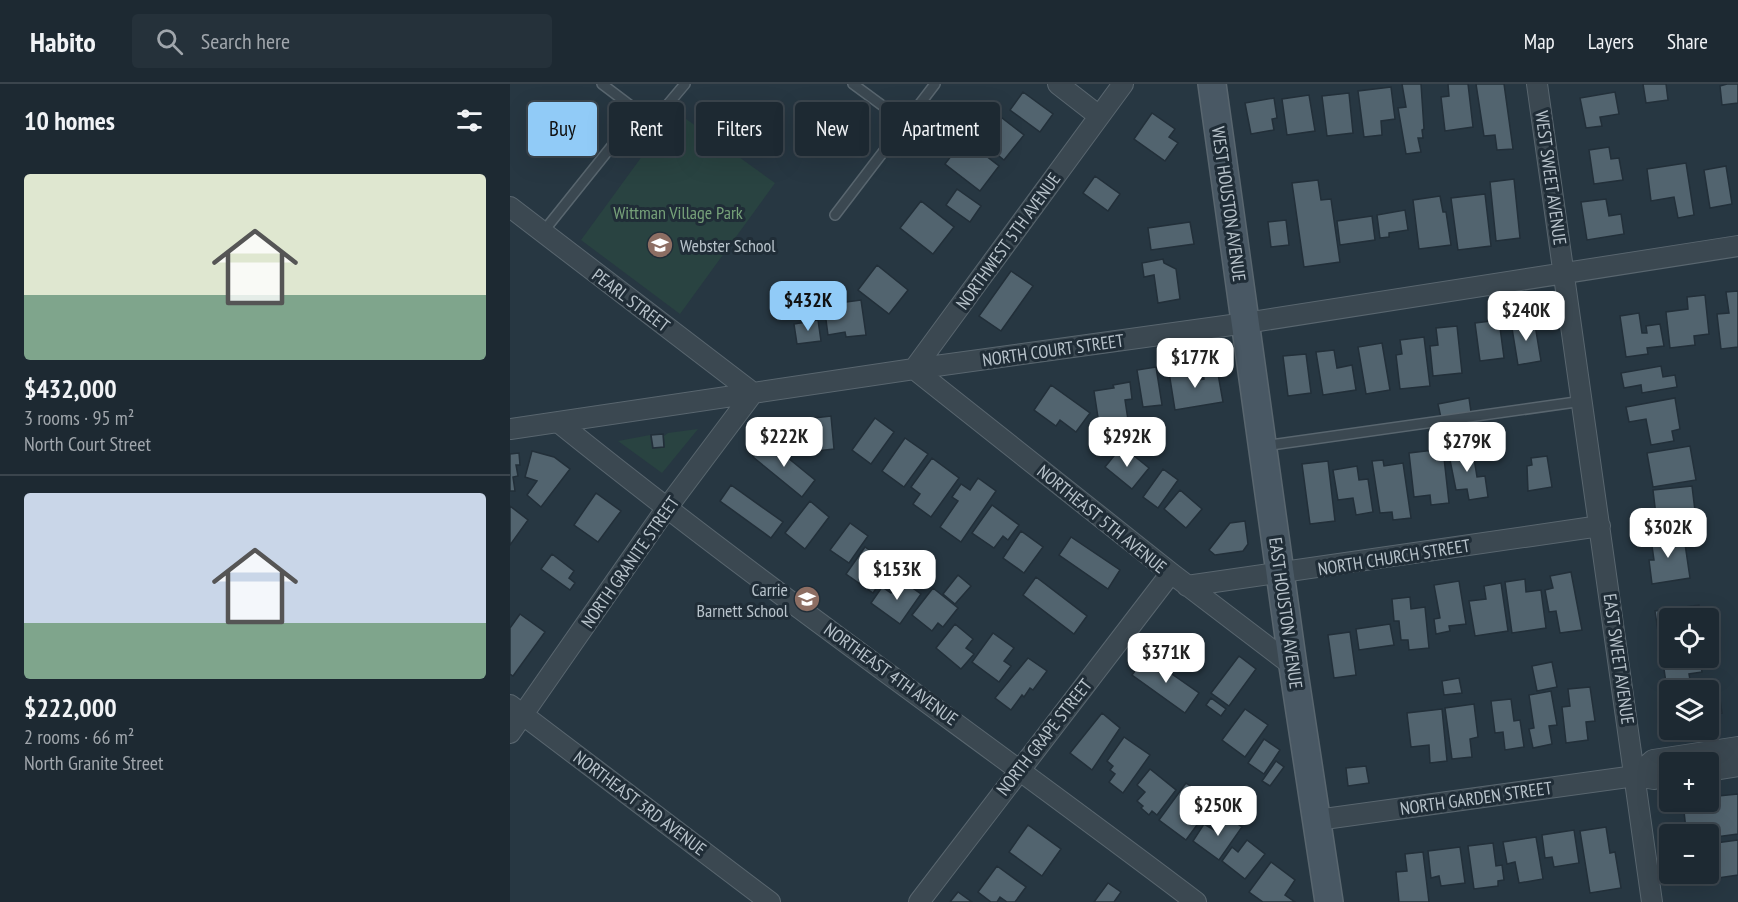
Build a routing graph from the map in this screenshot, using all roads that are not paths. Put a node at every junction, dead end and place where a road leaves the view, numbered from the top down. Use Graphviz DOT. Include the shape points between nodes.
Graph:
graph roads {
  1 [pos="602,84"];
  2 [pos="685,84"];
  3 [pos="853,84"];
  4 [pos="935,84"];
  5 [pos="1058,84"];
  6 [pos="1123,84"];
  7 [pos="1212,84"];
  8 [pos="1537,84"];
  9 [pos="626,102"];
  10 [pos="670,102"];
  11 [pos="922,102"];
  12 [pos="881,105"];
  13 [pos="1099,116"];
  14 [pos="609,150"];
  15 [pos="881,155"];
  16 [pos="510,207"];
  17 [pos="835,215"];
  18 [pos="543,232"];
  19 [pos="1738,246"];
  20 [pos="1565,273"];
  21 [pos="1246,323"];
  22 [pos="914,369"];
  23 [pos="753,393"];
  24 [pos="1583,401"];
  25 [pos="558,422"];
  26 [pos="510,429"];
  27 [pos="1263,446"];
  28 [pos="666,509"];
  29 [pos="1600,526"];
  30 [pos="1171,573"];
  31 [pos="1281,574"];
  32 [pos="1187,586"];
  33 [pos="1293,666"];
  34 [pos="517,710"];
  35 [pos="510,733"];
  36 [pos="1738,747"];
  37 [pos="1738,766"];
  38 [pos="1019,768"];
  39 [pos="1719,769"];
  40 [pos="1635,776"];
  41 [pos="1659,778"];
  42 [pos="1317,820"];
  43 [pos="770,902"];
  44 [pos="919,902"];
  45 [pos="1196,902"];
  46 [pos="1329,902"];
  47 [pos="1652,902"];
  1 -- 9 [label="lane"];
  2 -- 10 [label="lane"];
  3 -- 12 [label="lane"];
  4 -- 11 [label="lane"];
  5 -- 13 [label="street"];
  6 -- 13 [label="street, NORTHWEST 5TH AVENUE"];
  7 -- 21 [label="main road, WEST HOUSTON AVENUE"];
  8 -- 20 [label="street, WEST SWEET AVENUE"];
  13 -- 22 [label="street, NORTHWEST 5TH AVENUE"];
  14 -- 18 [label="lane"];
  15 -- 17 [label="lane"];
  16 -- 18 [label="street, PEARL STREET"];
  18 -- 23 [label="street, PEARL STREET"];
  19 -- 20 [label="street, NORTH COURT STREET"];
  20 -- 21 [label="street, NORTH COURT STREET"];
  20 -- 24 [label="street, EAST SWEET AVENUE"];
  21 -- 22 [label="street, NORTH COURT STREET"];
  21 -- 27 [label="main road, EAST HOUSTON AVENUE"];
  22 -- 23 [label="street, NORTH COURT STREET"];
  22 -- 30 [label="street, NORTHEAST 5TH AVENUE"];
  23 -- 25 [label="street, NORTH COURT STREET"];
  23 -- 28 [label="street, NORTH GRANITE STREET"];
  24 -- 27 [label="lane"];
  24 -- 29 [label="street, EAST SWEET AVENUE"];
  25 -- 26 [label="street, NORTH COURT STREET"];
  25 -- 28 [label="street, NORTHEAST 4TH AVENUE"];
  27 -- 31 [label="main road, EAST HOUSTON AVENUE"];
  28 -- 34 [label="street, NORTH GRANITE STREET"];
  28 -- 38 [label="street, NORTHEAST 4TH AVENUE"];
  29 -- 31 [label="street, NORTH CHURCH STREET"];
  29 -- 40 [label="street, EAST SWEET AVENUE"];
  30 -- 32 [label="street, NORTHEAST 5TH AVENUE"];
  30 -- 38 [label="street, NORTH GRAPE STREET"];
  31 -- 32 [label="street, NORTH CHURCH STREET"];
  31 -- 33 [label="main road, EAST HOUSTON AVENUE"];
  32 -- 33 [label="street, NORTHEAST 5TH AVENUE"];
  33 -- 42 [label="main road, EAST HOUSTON AVENUE"];
  34 -- 35 [label="street, NORTH GRANITE STREET"];
  34 -- 43 [label="street, NORTHEAST 3RD AVENUE"];
  36 -- 40 [label="street, NORTH GARDEN STREET" via="1653,760"];
  37 -- 39 [label="street"];
  38 -- 44 [label="street, NORTH GRAPE STREET"];
  38 -- 45 [label="street, NORTHEAST 4TH AVENUE"];
  40 -- 41 [label="street, NORTH GARDEN STREET"];
  40 -- 42 [label="street, NORTH GARDEN STREET"];
  40 -- 47 [label="street, EAST SWEET AVENUE"];
  42 -- 46 [label="main road, EAST HOUSTON AVENUE"];
}
